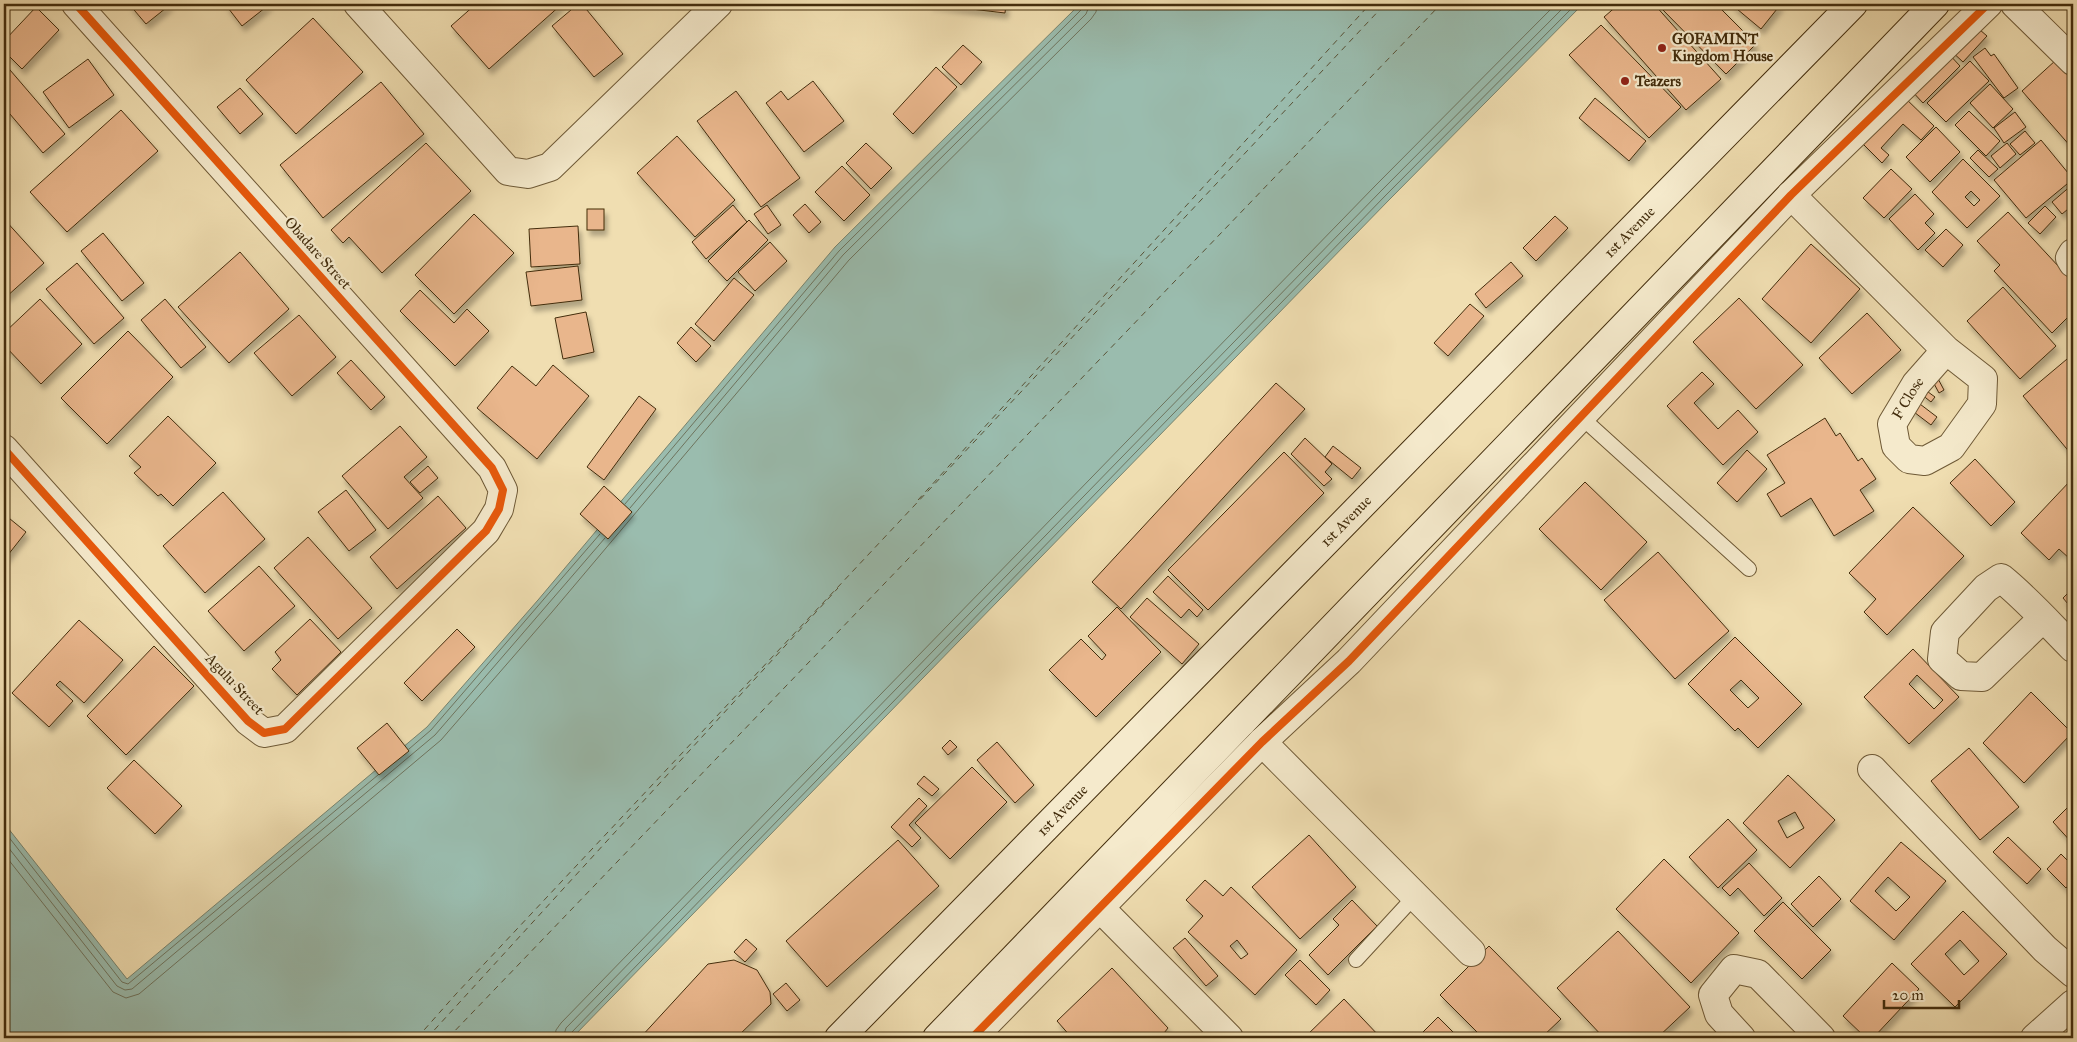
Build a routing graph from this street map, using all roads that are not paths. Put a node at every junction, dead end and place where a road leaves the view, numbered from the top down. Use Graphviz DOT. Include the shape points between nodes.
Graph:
graph roads {
  1 [pos="76,4"];
  2 [pos="358,4"];
  3 [pos="718,4"];
  4 [pos="1852,4"];
  5 [pos="1935,4"];
  6 [pos="1988,4"];
  7 [pos="2015,4"];
  8 [pos="2073,61"];
  9 [pos="1791,195"];
  10 [pos="2073,254"];
  11 [pos="2073,263"];
  12 [pos="1946,350"];
  13 [pos="1580,416"];
  14 [pos="4,449"];
  15 [pos="486,532"];
  16 [pos="1749,569"];
  17 [pos="2043,618"];
  18 [pos="2073,648"];
  19 [pos="1262,742"];
  20 [pos="1872,769"];
  21 [pos="1415,896"];
  22 [pos="1099,908"];
  23 [pos="1471,952"];
  24 [pos="1356,960"];
  25 [pos="2073,973"];
  26 [pos="2073,1004"];
  27 [pos="839,1038"];
  28 [pos="937,1038"];
  29 [pos="972,1038"];
  30 [pos="1229,1038"];
  31 [pos="1741,1038"];
  32 [pos="1821,1038"];
  33 [pos="2035,1038"];
  1 -- 15 [label="street, Obadare Street" via="492,468 503,490 499,509"];
  2 -- 3 [label="street" via="508,171 528,174 550,167"];
  4 -- 27 [label="street, 1st Avenue"];
  5 -- 28 [label="street"];
  6 -- 9 [label="street"];
  7 -- 8 [label="street"];
  9 -- 12 [label="street"];
  9 -- 13 [label="street"];
  10 -- 11 [label="street" via="2070,258"];
  13 -- 16 [label="lane"];
  13 -- 19 [label="street" via="1350,661"];
  14 -- 15 [label="street, Agulu Street" via="248,720 264,733 285,729"];
  17 -- 18 [label="street"];
  19 -- 21 [label="street"];
  19 -- 22 [label="street"];
  20 -- 25 [label="street" via="2045,949"];
  21 -- 23 [label="street"];
  21 -- 24 [label="lane"];
  22 -- 29 [label="street"];
  22 -- 30 [label="street"];
  26 -- 33 [label="street"];
  31 -- 32 [label="street" via="1719,1014 1713,995 1734,969 1758,974"];
}
